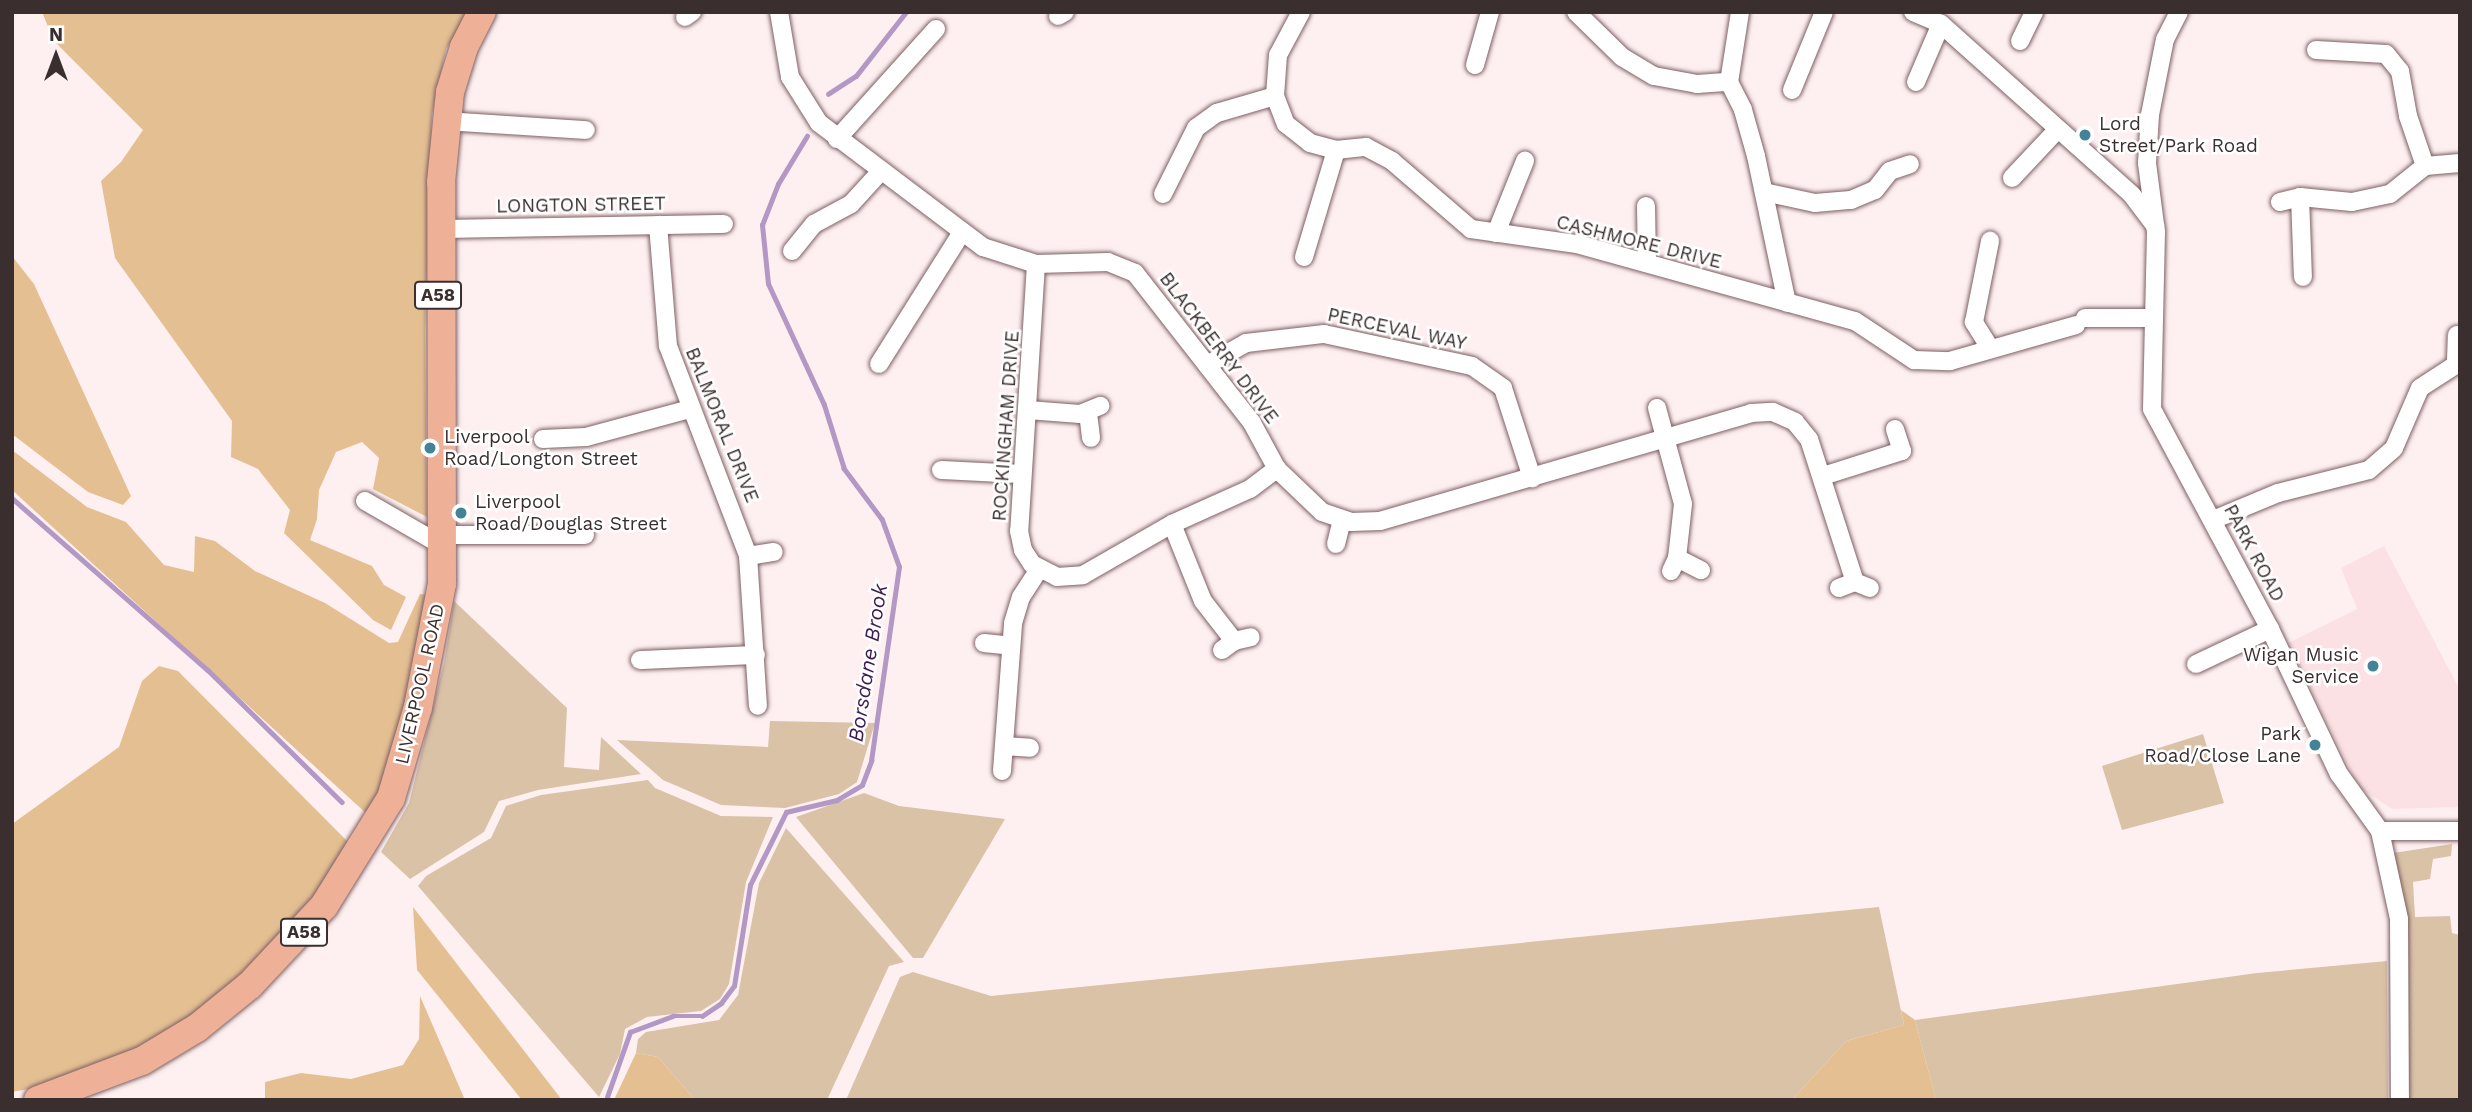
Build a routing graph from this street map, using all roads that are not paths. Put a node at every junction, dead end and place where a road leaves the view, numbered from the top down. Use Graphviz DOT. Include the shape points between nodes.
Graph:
graph roads {
  1 [pos="482,12"];
  2 [pos="779,12"];
  3 [pos="1301,12"];
  4 [pos="1490,12"];
  5 [pos="1576,12"];
  6 [pos="1740,12"];
  7 [pos="1824,12"];
  8 [pos="2034,12"];
  9 [pos="2179,12"];
  10 [pos="1928,17"];
  11 [pos="936,29"];
  12 [pos="2020,41"];
  13 [pos="2316,50"];
  14 [pos="1475,65"];
  15 [pos="1729,82"];
  16 [pos="1916,82"];
  17 [pos="1792,90"];
  18 [pos="1275,96"];
  19 [pos="446,121"];
  20 [pos="586,130"];
  21 [pos="2057,130"];
  22 [pos="837,139"];
  23 [pos="1336,150"];
  24 [pos="1525,161"];
  25 [pos="1910,163"];
  26 [pos="2460,163"];
  27 [pos="2425,166"];
  28 [pos="881,171"];
  29 [pos="2012,178"];
  30 [pos="1764,192"];
  31 [pos="1163,194"];
  32 [pos="2300,197"];
  33 [pos="2280,202"];
  34 [pos="1646,206"];
  35 [pos="724,224"];
  36 [pos="658,225"];
  37 [pos="2155,226"];
  38 [pos="439,229"];
  39 [pos="1496,233"];
  40 [pos="961,234"];
  41 [pos="1990,241"];
  42 [pos="792,251"];
  43 [pos="1304,257"];
  44 [pos="1647,263"];
  45 [pos="1036,264"];
  46 [pos="2304,277"];
  47 [pos="1787,303"];
  48 [pos="2153,317"];
  49 [pos="2457,335"];
  50 [pos="1990,348"];
  51 [pos="2458,361"];
  52 [pos="879,364"];
  53 [pos="1207,365"];
  54 [pos="1657,408"];
  55 [pos="690,409"];
  56 [pos="1028,410"];
  57 [pos="1895,429"];
  58 [pos="1091,438"];
  59 [pos="543,439"];
  60 [pos="1666,439"];
  61 [pos="1277,469"];
  62 [pos="941,470"];
  63 [pos="1022,474"];
  64 [pos="1823,477"];
  65 [pos="1532,478"];
  66 [pos="365,501"];
  67 [pos="1342,520"];
  68 [pos="2213,520"];
  69 [pos="1171,524"];
  70 [pos="584,535"];
  71 [pos="443,541"];
  72 [pos="1336,544"];
  73 [pos="774,552"];
  74 [pos="748,556"];
  75 [pos="1039,569"];
  76 [pos="1701,570"];
  77 [pos="1855,586"];
  78 [pos="2270,629"];
  79 [pos="984,643"];
  80 [pos="1236,643"];
  81 [pos="1011,646"];
  82 [pos="756,655"];
  83 [pos="640,660"];
  84 [pos="2196,664"];
  85 [pos="758,706"];
  86 [pos="1004,746"];
  87 [pos="1030,748"];
  88 [pos="1002,771"];
  89 [pos="2380,831"];
  90 [pos="2460,831"];
  91 [pos="37,1100"];
  92 [pos="2400,1100"];
  1 -- 19 [label="main road, LIVERPOOL ROAD / A58" via="457,66"];
  2 -- 22 [label="street, BLACKBERRY DRIVE" via="785,60 797,93"];
  3 -- 18 [label="street, CASHMORE DRIVE" via="1278,55"];
  4 -- 14 [label="street"];
  5 -- 15 [label="street" via="1622,57 1654,76 1697,84"];
  6 -- 15 [label="street"];
  7 -- 17 [label="street"];
  8 -- 12 [label="street"];
  9 -- 37 [label="street, PARK ROAD" via="2165,39 2150,115 2147,163"];
  10 -- 16 [label="street"];
  10 -- 21 [label="street"];
  11 -- 22 [label="street"];
  13 -- 27 [label="street" via="2386,54 2400,71 2408,116"];
  15 -- 30 [label="street" via="1743,110"];
  18 -- 23 [label="street, CASHMORE DRIVE" via="1286,124 1310,144"];
  18 -- 31 [label="street" via="1217,113 1196,128"];
  19 -- 20 [label="street"];
  19 -- 38 [label="main road, LIVERPOOL ROAD / A58"];
  21 -- 29 [label="street"];
  21 -- 37 [label="street" via="2132,195"];
  22 -- 28 [label="street, BLACKBERRY DRIVE"];
  23 -- 39 [label="street, CASHMORE DRIVE" via="1366,147 1392,161 1471,229"];
  23 -- 43 [label="street"];
  24 -- 39 [label="street"];
  25 -- 30 [label="street" via="1890,171 1875,190 1851,200 1815,203"];
  26 -- 27 [label="street"];
  27 -- 32 [label="street" via="2390,194 2351,202"];
  28 -- 40 [label="street, BLACKBERRY DRIVE"];
  28 -- 42 [label="street" via="850,204 814,224"];
  30 -- 47 [label="street"];
  32 -- 33 [label="street"];
  32 -- 46 [label="street"];
  34 -- 44 [label="street"];
  35 -- 36 [label="street, LONGTON STREET"];
  36 -- 38 [label="street, LONGTON STREET"];
  36 -- 55 [label="street, BALMORAL DRIVE" via="664,325"];
  37 -- 48 [label="street, PARK ROAD"];
  38 -- 71 [label="main road, LIVERPOOL ROAD / A58"];
  39 -- 44 [label="street, CASHMORE DRIVE" via="1577,244"];
  40 -- 45 [label="street, BLACKBERRY DRIVE" via="1000,254"];
  40 -- 52 [label="street"];
  41 -- 50 [label="street" via="1974,322"];
  44 -- 47 [label="street, CASHMORE DRIVE"];
  45 -- 53 [label="street, BLACKBERRY DRIVE" via="1108,262 1126,267 1149,286"];
  45 -- 56 [label="street, ROCKINGHAM DRIVE"];
  47 -- 50 [label="street, CASHMORE DRIVE" via="1855,321 1914,360 1950,361"];
  48 -- 50 [label="street, CASHMORE DRIVE" via="2080,321"];
  48 -- 68 [label="street, PARK ROAD" via="2152,409"];
  49 -- 51 [label="street"];
  51 -- 68 [label="street" via="2420,388 2395,448 2369,470 2278,493"];
  53 -- 61 [label="street, BLACKBERRY DRIVE" via="1258,431"];
  53 -- 65 [label="street, PERCEVAL WAY" via="1246,343 1324,334 1504,376"];
  54 -- 60 [label="street"];
  55 -- 59 [label="street" via="586,437"];
  55 -- 74 [label="street, BALMORAL DRIVE"];
  56 -- 58 [label="street" via="1094,410"];
  56 -- 63 [label="street, ROCKINGHAM DRIVE"];
  57 -- 64 [label="street" via="1909,450"];
  60 -- 64 [label="street, BLACKBERRY DRIVE" via="1751,413 1773,412 1804,431"];
  60 -- 65 [label="street, BLACKBERRY DRIVE"];
  60 -- 76 [label="street" via="1684,504 1684,531 1674,565"];
  61 -- 67 [label="street, BLACKBERRY DRIVE" via="1311,505"];
  61 -- 69 [label="street" via="1250,489"];
  62 -- 63 [label="street"];
  63 -- 75 [label="street, ROCKINGHAM DRIVE" via="1020,541 1027,558"];
  64 -- 77 [label="street, BLACKBERRY DRIVE"];
  65 -- 67 [label="street, BLACKBERRY DRIVE" via="1380,522"];
  66 -- 71 [label="street"];
  67 -- 72 [label="street"];
  68 -- 78 [label="street, PARK ROAD"];
  69 -- 75 [label="street" via="1083,575 1057,577"];
  69 -- 80 [label="street" via="1203,601"];
  70 -- 71 [label="street"];
  71 -- 91 [label="main road, LIVERPOOL ROAD / A58" via="433,643 400,773 377,826 324,906 278,960 180,1039 123,1069"];
  73 -- 74 [label="street"];
  74 -- 82 [label="street, BALMORAL DRIVE"];
  75 -- 81 [label="street" via="1017,607"];
  78 -- 84 [label="street"];
  78 -- 89 [label="street, PARK ROAD" via="2339,774"];
  79 -- 81 [label="street"];
  81 -- 86 [label="street"];
  82 -- 83 [label="street"];
  82 -- 85 [label="street, BALMORAL DRIVE"];
  86 -- 87 [label="street"];
  86 -- 88 [label="street"];
  89 -- 90 [label="street"];
  89 -- 92 [label="street, PARK ROAD" via="2399,919"];
}
